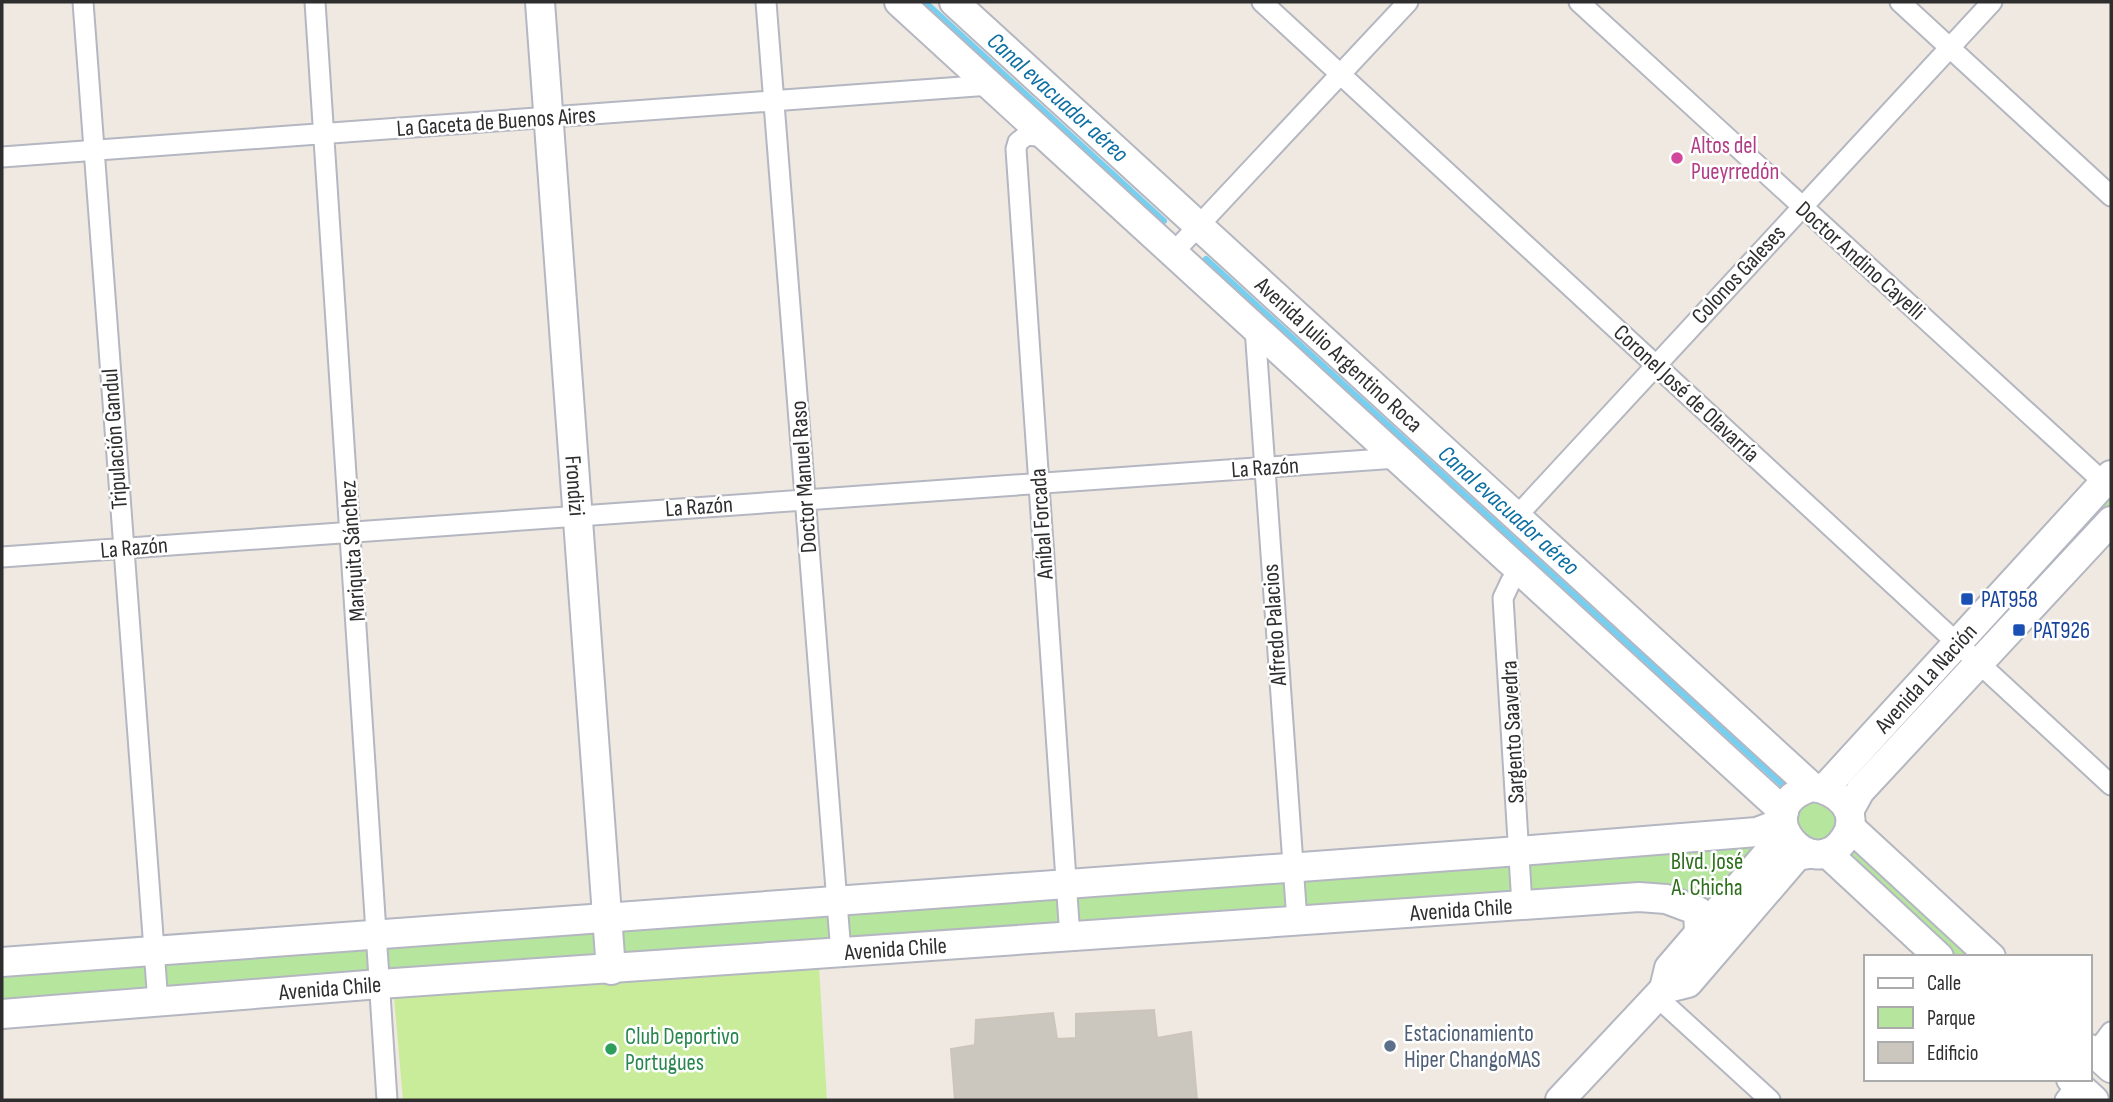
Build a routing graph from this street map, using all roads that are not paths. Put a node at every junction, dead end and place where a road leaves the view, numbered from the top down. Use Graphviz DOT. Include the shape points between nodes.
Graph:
graph roads {
  1 [pos="83,2"];
  2 [pos="315,2"];
  3 [pos="540,2"];
  4 [pos="766,2"];
  5 [pos="899,2"];
  6 [pos="954,2"];
  7 [pos="1262,2"];
  8 [pos="1408,2"];
  9 [pos="1579,2"];
  10 [pos="1900,2"];
  11 [pos="1992,2"];
  12 [pos="1949,47"];
  13 [pos="1341,74"];
  14 [pos="989,85"];
  15 [pos="774,101"];
  16 [pos="548,117"];
  17 [pos="324,132"];
  18 [pos="1047,137"];
  19 [pos="92,150"];
  20 [pos="2,157"];
  21 [pos="2111,196"];
  22 [pos="1802,205"];
  23 [pos="1199,226"];
  24 [pos="1173,253"];
  25 [pos="1255,328"];
  26 [pos="1655,363"];
  27 [pos="1397,458"];
  28 [pos="1263,467"];
  29 [pos="1038,482"];
  30 [pos="2109,482"];
  31 [pos="805,499"];
  32 [pos="579,515"];
  33 [pos="1516,517"];
  34 [pos="2111,521"];
  35 [pos="350,530"];
  36 [pos="122,548"];
  37 [pos="2,557"];
  38 [pos="1530,579"];
  39 [pos="1969,651"];
  40 [pos="2111,785"];
  41 [pos="1818,788"];
  42 [pos="1849,819"];
  43 [pos="1784,822"];
  44 [pos="1519,851"];
  45 [pos="1818,853"];
  46 [pos="1292,868"];
  47 [pos="1066,884"];
  48 [pos="836,901"];
  49 [pos="1522,905"];
  50 [pos="607,918"];
  51 [pos="1297,921"];
  52 [pos="1699,932"];
  53 [pos="377,933"];
  54 [pos="1070,937"];
  55 [pos="153,951"];
  56 [pos="841,953"];
  57 [pos="1937,955"];
  58 [pos="1989,955"];
  59 [pos="2,962"];
  60 [pos="611,970"];
  61 [pos="380,985"];
  62 [pos="1660,993"];
  63 [pos="158,1003"];
  64 [pos="2,1014"];
  65 [pos="387,1100"];
  66 [pos="1560,1100"];
  67 [pos="1770,1100"];
  1 -- 19 [label="street, Tripulación Gandul"];
  2 -- 17 [label="street, Mariquita Sánchez"];
  3 -- 16 [label="main road, Frondizi"];
  4 -- 15 [label="street, Doctor Manuel Raso"];
  5 -- 14 [label="main road, Avenida Julio Argentino Roca"];
  6 -- 23 [label="main road, Avenida Julio Argentino Roca"];
  7 -- 13 [label="street, Coronel José de Olavarría"];
  8 -- 13 [label="street"];
  9 -- 22 [label="street, Doctor Andino Cayelli"];
  10 -- 12 [label="street"];
  11 -- 12 [label="street, Colonos Galeses"];
  12 -- 21 [label="street"];
  12 -- 22 [label="street, Colonos Galeses"];
  13 -- 23 [label="street"];
  13 -- 26 [label="street, Coronel José de Olavarría"];
  14 -- 15 [label="street, La Gaceta de Buenos Aires"];
  14 -- 18 [label="main road, Avenida Julio Argentino Roca"];
  15 -- 16 [label="street, La Gaceta de Buenos Aires"];
  15 -- 31 [label="street, Doctor Manuel Raso"];
  16 -- 17 [label="street, La Gaceta de Buenos Aires"];
  16 -- 32 [label="main road, Frondizi"];
  17 -- 19 [label="street, La Gaceta de Buenos Aires"];
  17 -- 35 [label="street, Mariquita Sánchez"];
  18 -- 24 [label="main road, Avenida Julio Argentino Roca"];
  18 -- 29 [label="street, Aníbal Forcada" via="1027,135 1016,149"];
  19 -- 20 [label="street, La Gaceta de Buenos Aires"];
  19 -- 36 [label="street, Tripulación Gandul"];
  22 -- 26 [label="street, Colonos Galeses"];
  22 -- 30 [label="street, Doctor Andino Cayelli"];
  23 -- 24 [label="street"];
  23 -- 33 [label="main road, Avenida Julio Argentino Roca"];
  24 -- 25 [label="main road, Avenida Julio Argentino Roca"];
  25 -- 27 [label="main road, Avenida Julio Argentino Roca"];
  25 -- 28 [label="street, Alfredo Palacios"];
  26 -- 33 [label="street, Colonos Galeses"];
  26 -- 39 [label="street, Coronel José de Olavarría"];
  27 -- 28 [label="street, La Razón"];
  27 -- 38 [label="main road, Avenida Julio Argentino Roca"];
  28 -- 29 [label="street, La Razón"];
  28 -- 46 [label="street, Alfredo Palacios"];
  29 -- 31 [label="street, La Razón"];
  29 -- 47 [label="street, Aníbal Forcada"];
  30 -- 39 [label="main road, Avenida La Nación"];
  31 -- 32 [label="street, La Razón"];
  31 -- 48 [label="street, Doctor Manuel Raso"];
  32 -- 35 [label="street, La Razón"];
  32 -- 50 [label="main road, Frondizi"];
  33 -- 41 [label="main road, Avenida Julio Argentino Roca"];
  34 -- 39 [label="main road, Avenida La Nación"];
  35 -- 36 [label="street, La Razón"];
  35 -- 53 [label="street, Mariquita Sánchez"];
  36 -- 37 [label="street, La Razón"];
  36 -- 55 [label="street, Tripulación Gandul"];
  38 -- 43 [label="main road, Avenida Julio Argentino Roca"];
  38 -- 44 [label="street, Sargento Saavedra" via="1511,581 1503,597"];
  39 -- 40 [label="street, Coronel José de Olavarría"];
  39 -- 41 [label="main road, Avenida La Nación"];
  39 -- 42 [label="main road, Avenida La Nación" via="1860,790"];
  41 -- 42 [label="main road, Avenida Julio Argentino Roca" via="1840,797"];
  41 -- 43 [label="main road" via="1794,796"];
  42 -- 45 [label="main road" via="1845,838"];
  42 -- 58 [label="main road, Avenida Julio Argentino Roca"];
  43 -- 44 [label="main road" via="1757,832"];
  43 -- 45 [label="main road, Avenida Julio Argentino Roca" via="1791,843"];
  43 -- 52 [label="main road"];
  44 -- 46 [label="main road"];
  44 -- 49 [label="street, Sargento Saavedra"];
  45 -- 57 [label="main road, Avenida Julio Argentino Roca"];
  45 -- 62 [label="main road" via="1797,856 1688,983"];
  46 -- 47 [label="main road"];
  46 -- 51 [label="street, Alfredo Palacios"];
  47 -- 48 [label="main road"];
  47 -- 54 [label="street, Aníbal Forcada"];
  48 -- 50 [label="main road"];
  48 -- 56 [label="street, Doctor Manuel Raso"];
  49 -- 51 [label="main road, Avenida Chile"];
  49 -- 52 [label="main road, Avenida Chile" via="1639,897 1665,900 1698,911"];
  50 -- 53 [label="main road"];
  50 -- 60 [label="main road, Frondizi"];
  51 -- 54 [label="main road, Avenida Chile"];
  52 -- 62 [label="main road" via="1669,968"];
  53 -- 55 [label="main road"];
  53 -- 61 [label="street, Mariquita Sánchez"];
  54 -- 56 [label="main road, Avenida Chile"];
  55 -- 59 [label="main road"];
  55 -- 63 [label="street, Tripulación Gandul"];
  56 -- 60 [label="main road, Avenida Chile"];
  60 -- 61 [label="main road, Avenida Chile"];
  61 -- 63 [label="main road, Avenida Chile"];
  61 -- 65 [label="street, Mariquita Sánchez"];
  62 -- 66 [label="main road"];
  62 -- 67 [label="street"];
  63 -- 64 [label="main road, Avenida Chile"];
}
